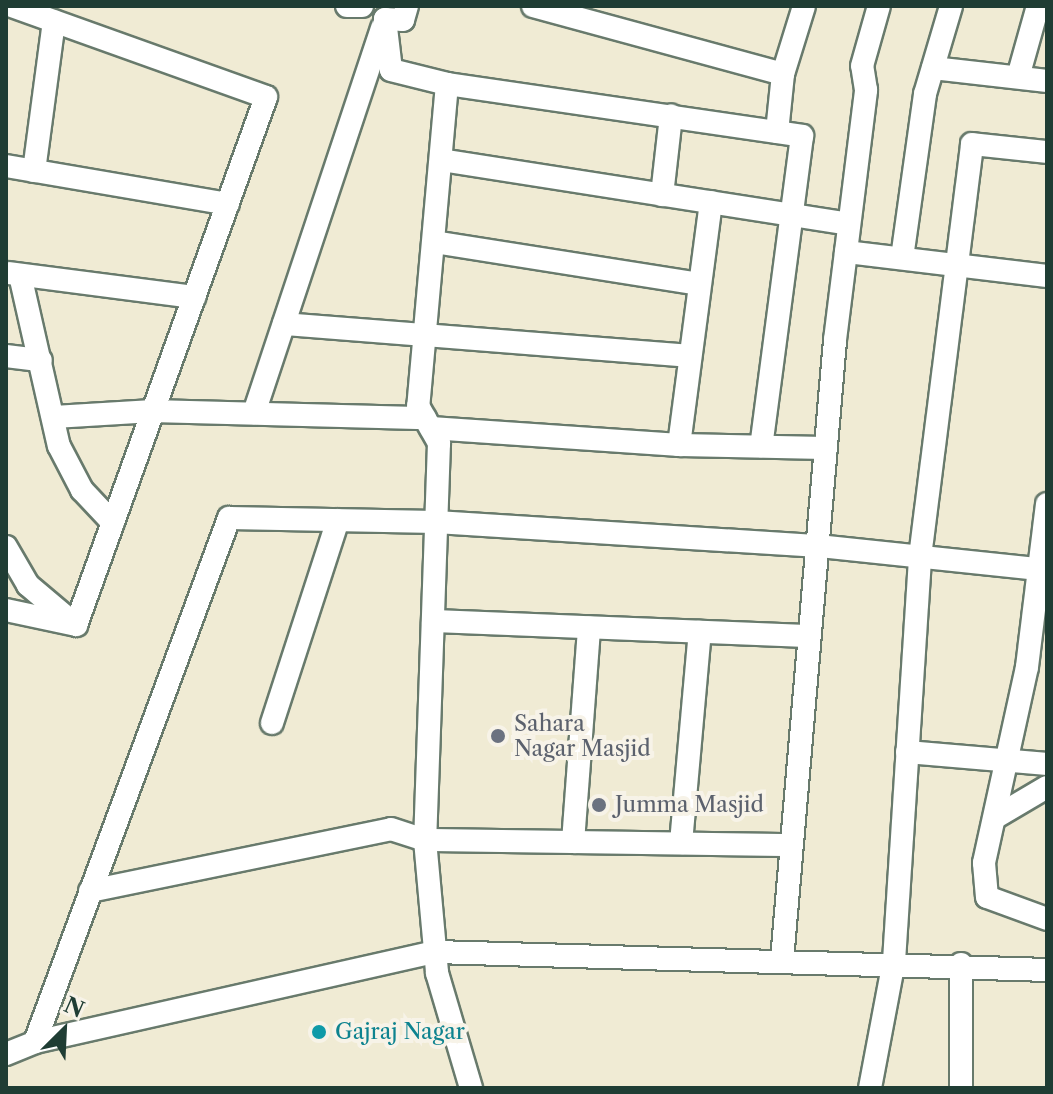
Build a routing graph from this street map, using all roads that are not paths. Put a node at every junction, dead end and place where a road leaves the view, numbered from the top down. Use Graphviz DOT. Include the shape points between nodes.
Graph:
graph roads {
  1 [pos="12,6"];
  2 [pos="347,6"];
  3 [pos="362,6"];
  4 [pos="407,6"];
  5 [pos="533,6"];
  6 [pos="804,6"];
  7 [pos="879,6"];
  8 [pos="951,6"];
  9 [pos="1038,6"];
  10 [pos="385,19"];
  11 [pos="54,21"];
  12 [pos="933,68"];
  13 [pos="783,74"];
  14 [pos="1018,77"];
  15 [pos="1047,81"];
  16 [pos="447,84"];
  17 [pos="671,116"];
  18 [pos="777,132"];
  19 [pos="1047,152"];
  20 [pos="441,160"];
  21 [pos="6,166"];
  22 [pos="34,171"];
  23 [pos="662,195"];
  24 [pos="711,202"];
  25 [pos="228,204"];
  26 [pos="789,214"];
  27 [pos="849,224"];
  28 [pos="434,242"];
  29 [pos="846,252"];
  30 [pos="902,258"];
  31 [pos="954,265"];
  32 [pos="13,274"];
  33 [pos="1047,276"];
  34 [pos="699,284"];
  35 [pos="194,297"];
  36 [pos="284,324"];
  37 [pos="424,336"];
  38 [pos="6,356"];
  39 [pos="690,356"];
  40 [pos="41,360"];
  41 [pos="153,411"];
  42 [pos="254,413"];
  43 [pos="54,417"];
  44 [pos="428,423"];
  45 [pos="679,445"];
  46 [pos="761,446"];
  47 [pos="826,448"];
  48 [pos="1047,504"];
  49 [pos="338,520"];
  50 [pos="436,522"];
  51 [pos="113,523"];
  52 [pos="819,546"];
  53 [pos="6,547"];
  54 [pos="920,557"];
  55 [pos="1043,569"];
  56 [pos="6,610"];
  57 [pos="433,621"];
  58 [pos="76,625"];
  59 [pos="589,628"];
  60 [pos="700,632"];
  61 [pos="808,636"];
  62 [pos="272,723"];
  63 [pos="907,752"];
  64 [pos="1009,757"];
  65 [pos="1047,764"];
  66 [pos="1047,787"];
  67 [pos="996,817"];
  68 [pos="425,840"];
  69 [pos="573,842"];
  70 [pos="681,843"];
  71 [pos="789,845"];
  72 [pos="90,891"];
  73 [pos="1047,919"];
  74 [pos="435,952"];
  75 [pos="782,960"];
  76 [pos="894,961"];
  77 [pos="961,964"];
  78 [pos="1047,970"];
  79 [pos="35,1042"];
  80 [pos="6,1054"];
  81 [pos="471,1088"];
  82 [pos="870,1088"];
  83 [pos="961,1088"];
  1 -- 11 [label="street"];
  2 -- 3 [label="street"];
  4 -- 10 [label="street" via="403,20"];
  5 -- 13 [label="street"];
  6 -- 13 [label="street"];
  7 -- 27 [label="street" via="862,66 866,90"];
  8 -- 12 [label="street"];
  9 -- 14 [label="street"];
  10 -- 16 [label="street" via="391,70"];
  10 -- 36 [label="street"];
  11 -- 22 [label="street"];
  11 -- 25 [label="street" via="266,97"];
  12 -- 14 [label="street"];
  12 -- 30 [label="street"];
  13 -- 18 [label="street"];
  14 -- 15 [label="street"];
  16 -- 17 [label="street"];
  16 -- 20 [label="street"];
  17 -- 18 [label="street"];
  17 -- 23 [label="street"];
  18 -- 26 [label="street" via="802,136"];
  19 -- 31 [label="street" via="972,144"];
  20 -- 23 [label="street"];
  20 -- 28 [label="street"];
  21 -- 22 [label="street"];
  22 -- 25 [label="street"];
  23 -- 24 [label="street"];
  24 -- 26 [label="street"];
  24 -- 34 [label="street"];
  25 -- 35 [label="street"];
  26 -- 27 [label="street"];
  26 -- 46 [label="street"];
  27 -- 29 [label="street"];
  28 -- 34 [label="street"];
  28 -- 37 [label="street"];
  29 -- 30 [label="street"];
  29 -- 47 [label="street"];
  30 -- 31 [label="street"];
  31 -- 33 [label="street"];
  31 -- 54 [label="street"];
  32 -- 35 [label="street"];
  32 -- 40 [label="street"];
  34 -- 39 [label="street"];
  35 -- 41 [label="street"];
  36 -- 37 [label="street"];
  36 -- 42 [label="street"];
  37 -- 39 [label="street"];
  37 -- 44 [label="street" via="418,406"];
  38 -- 40 [label="street"];
  39 -- 45 [label="street"];
  40 -- 43 [label="street"];
  41 -- 42 [label="street"];
  41 -- 43 [label="street"];
  41 -- 51 [label="street"];
  42 -- 44 [label="street"];
  43 -- 51 [label="street" via="59,446 82,490"];
  44 -- 45 [label="street"];
  44 -- 50 [label="street" via="439,443"];
  45 -- 46 [label="street"];
  46 -- 47 [label="street"];
  47 -- 52 [label="street"];
  48 -- 55 [label="street"];
  49 -- 50 [label="street"];
  49 -- 62 [label="street"];
  49 -- 72 [label="street" via="229,518"];
  50 -- 52 [label="street"];
  50 -- 57 [label="street"];
  51 -- 58 [label="street"];
  52 -- 54 [label="street"];
  52 -- 61 [label="street"];
  53 -- 58 [label="street" via="28,585"];
  54 -- 55 [label="street"];
  54 -- 63 [label="street"];
  55 -- 64 [label="street"];
  56 -- 58 [label="street"];
  57 -- 59 [label="street"];
  57 -- 68 [label="street"];
  59 -- 60 [label="street"];
  59 -- 69 [label="street"];
  60 -- 61 [label="street"];
  60 -- 70 [label="street"];
  61 -- 71 [label="street"];
  63 -- 64 [label="street"];
  63 -- 76 [label="street"];
  64 -- 65 [label="street"];
  64 -- 67 [label="street"];
  66 -- 67 [label="street"];
  67 -- 73 [label="street" via="984,863 987,897"];
  68 -- 69 [label="street"];
  68 -- 72 [label="street" via="391,829"];
  68 -- 74 [label="street"];
  69 -- 70 [label="street"];
  70 -- 71 [label="street"];
  71 -- 75 [label="street"];
  72 -- 79 [label="street"];
  74 -- 75 [label="street"];
  74 -- 79 [label="street"];
  74 -- 81 [label="street"];
  75 -- 76 [label="street"];
  76 -- 77 [label="street"];
  76 -- 82 [label="street"];
  77 -- 78 [label="street"];
  77 -- 83 [label="street"];
  79 -- 80 [label="street"];
}
